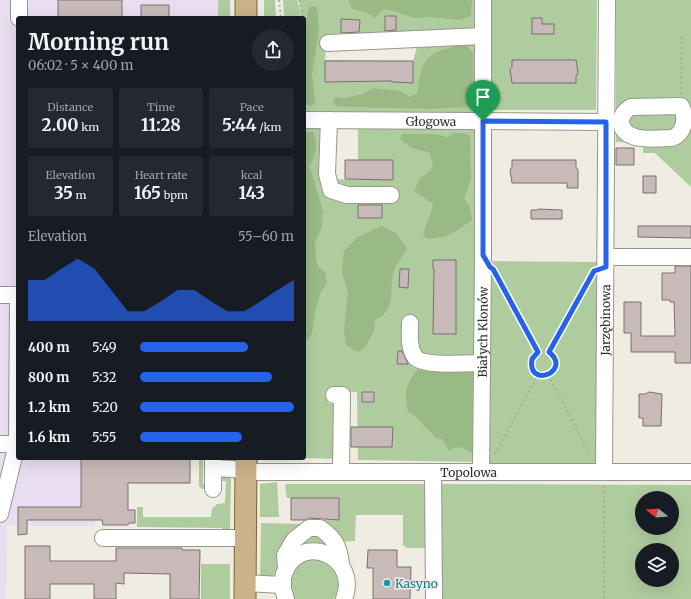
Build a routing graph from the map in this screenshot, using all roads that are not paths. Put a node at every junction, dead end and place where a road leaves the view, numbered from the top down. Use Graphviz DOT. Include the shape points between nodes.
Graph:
graph roads {
  1 [pos="19,0"];
  2 [pos="246,0"];
  3 [pos="483,0"];
  4 [pos="607,0"];
  5 [pos="19,16"];
  6 [pos="246,16"];
  7 [pos="483,36"];
  8 [pos="328,43"];
  9 [pos="306,120"];
  10 [pos="329,120"];
  11 [pos="483,121"];
  12 [pos="606,122"];
  13 [pos="391,195"];
  14 [pos="691,257"];
  15 [pos="606,262"];
  16 [pos="0,295"];
  17 [pos="16,295"];
  18 [pos="410,323"];
  19 [pos="482,363"];
  20 [pos="334,395"];
  21 [pos="0,444"];
  22 [pos="16,444"];
  23 [pos="16,448"];
  24 [pos="213,463"];
  25 [pos="246,465"];
  26 [pos="341,472"];
  27 [pos="433,472"];
  28 [pos="481,472"];
  29 [pos="604,472"];
  30 [pos="691,472"];
  31 [pos="213,489"];
  32 [pos="0,514"];
  33 [pos="103,538"];
  34 [pos="245,538"];
  35 [pos="341,564"];
  36 [pos="285,585"];
  37 [pos="245,591"];
  38 [pos="344,599"];
  39 [pos="434,599"];
  1 -- 5 [label="street"];
  2 -- 6 [label="main road"];
  3 -- 7 [label="street, Białych Klonów"];
  4 -- 12 [label="street, Jarzębinowa"];
  7 -- 8 [label="street"];
  7 -- 11 [label="street, Białych Klonów"];
  9 -- 10 [label="street, Głogowa"];
  10 -- 11 [label="street, Głogowa"];
  10 -- 13 [label="street" via="327,174 331,190 347,195"];
  11 -- 12 [label="street, Głogowa"];
  11 -- 19 [label="street, Białych Klonów"];
  12 -- 15 [label="street, Jarzębinowa"];
  14 -- 15 [label="street"];
  15 -- 29 [label="street, Jarzębinowa"];
  16 -- 17 [label="street"];
  18 -- 19 [label="street" via="411,350 419,360"];
  19 -- 28 [label="street, Białych Klonów"];
  20 -- 26 [label="street" via="342,395"];
  21 -- 22 [label="street"];
  23 -- 32 [label="street"];
  24 -- 25 [label="street, Topolowa" via="233,469"];
  24 -- 31 [label="street"];
  25 -- 26 [label="street, Topolowa"];
  25 -- 34 [label="main road"];
  26 -- 27 [label="street, Topolowa"];
  27 -- 28 [label="street, Topolowa"];
  27 -- 39 [label="street"];
  28 -- 29 [label="street, Topolowa"];
  29 -- 30 [label="street, Topolowa"];
  33 -- 34 [label="street"];
  34 -- 37 [label="main road"];
  35 -- 36 [label="street" via="326,553 310,552 292,561"];
  35 -- 36 [label="street" via="339,549 328,534 320,528 309,528 294,540 285,555"];
  35 -- 38 [label="street" via="347,578"];
  36 -- 37 [label="street"];
}
